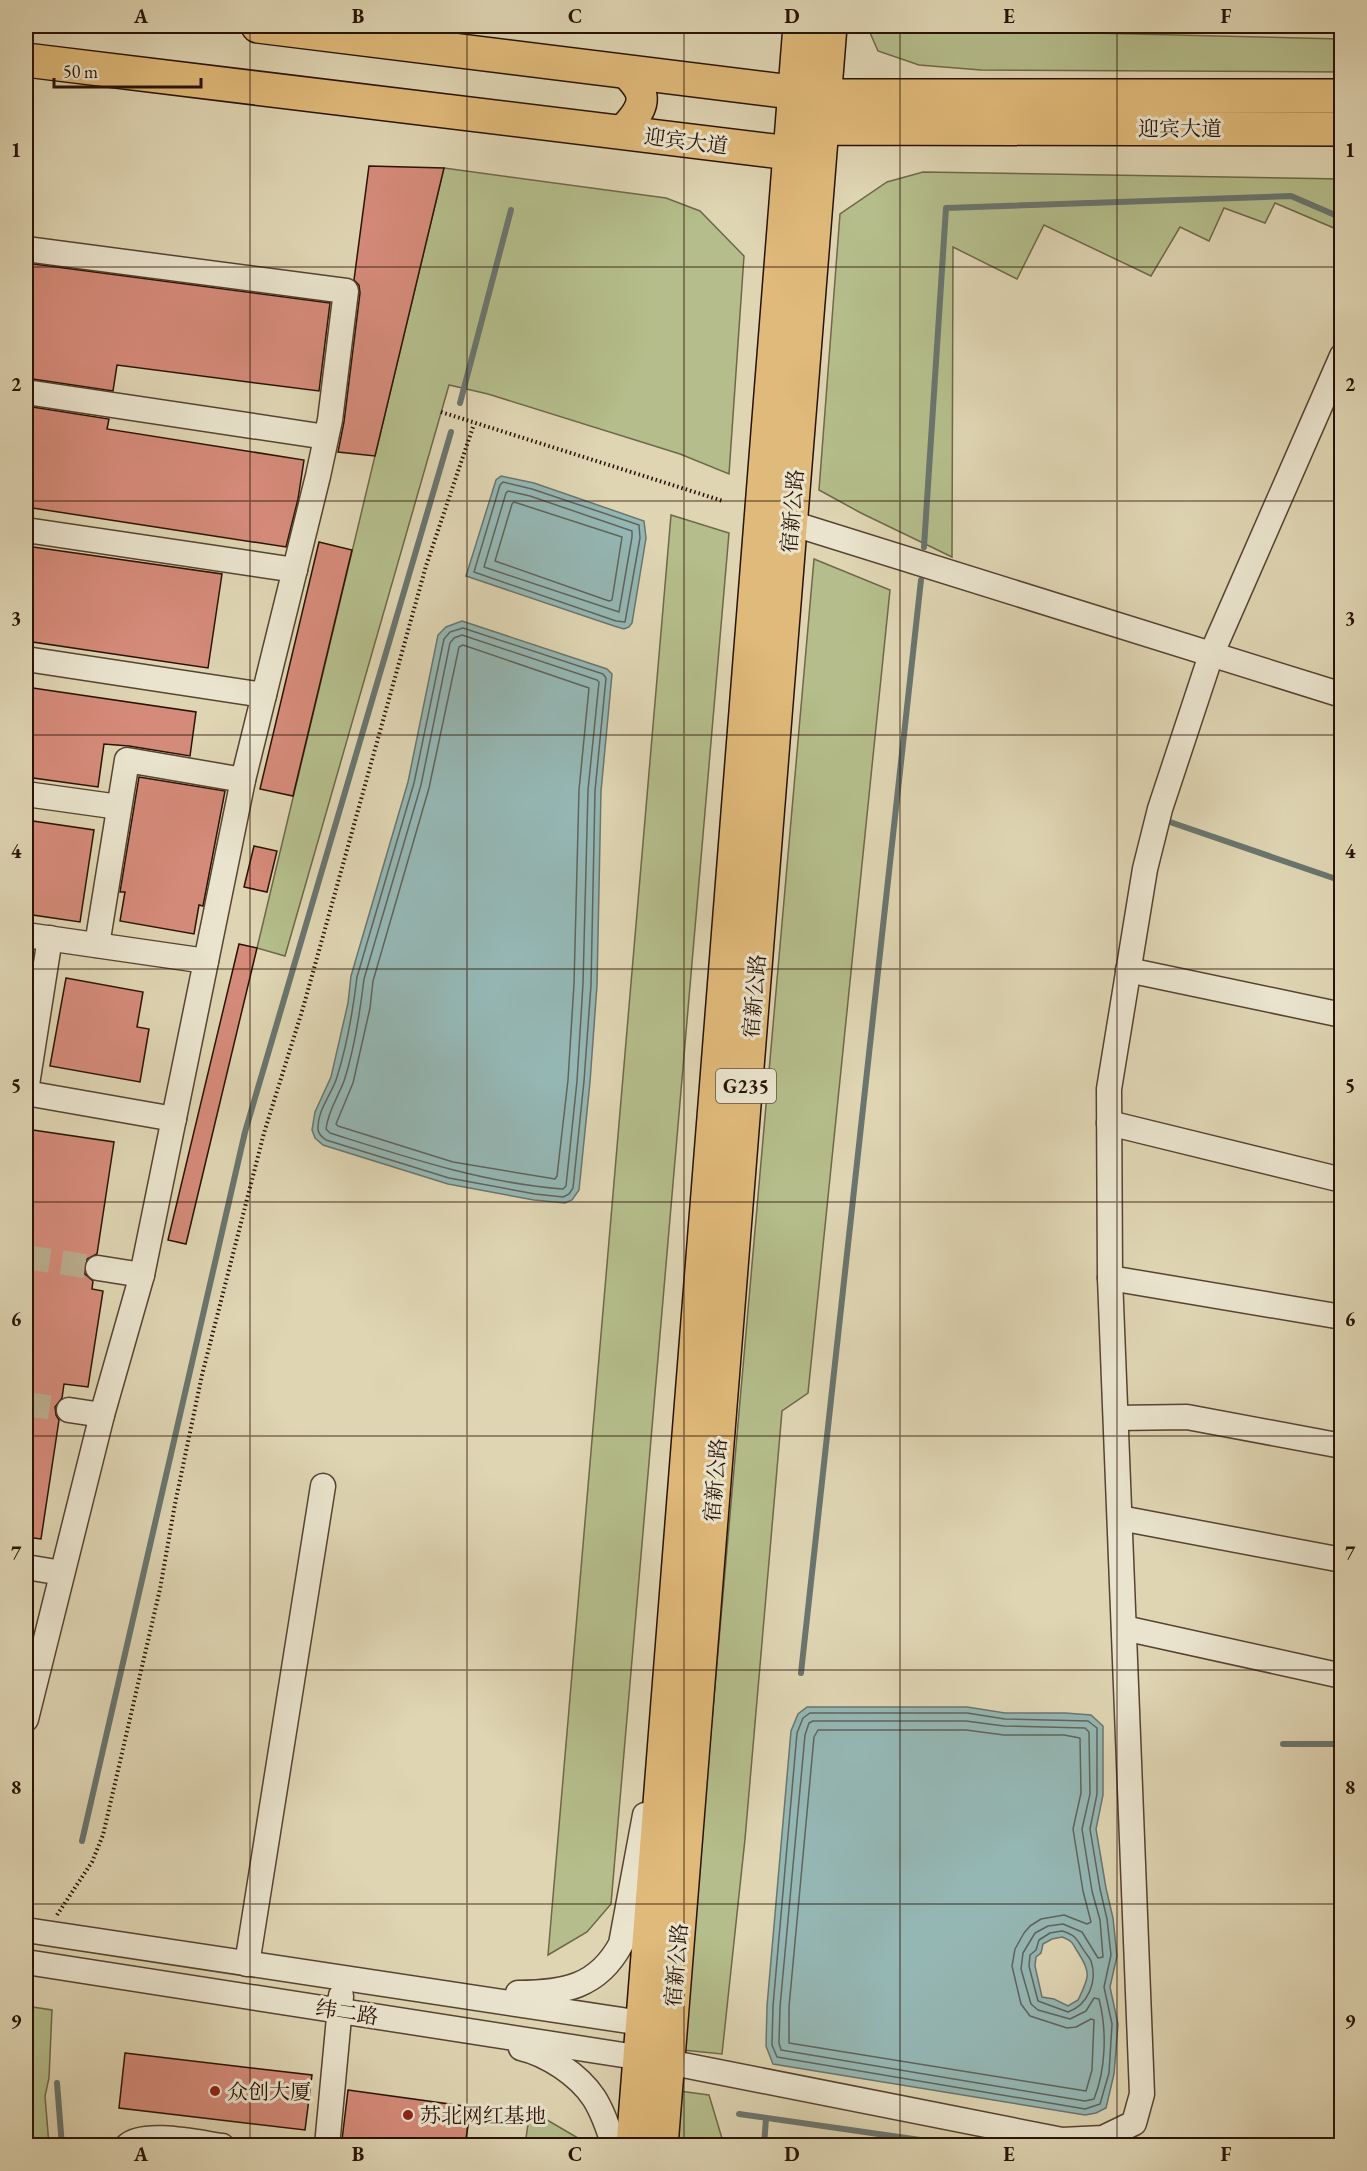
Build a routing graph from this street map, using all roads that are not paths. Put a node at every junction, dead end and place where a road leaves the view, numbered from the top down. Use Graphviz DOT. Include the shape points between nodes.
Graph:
graph roads {
  1 [pos="258,26"];
  2 [pos="800,26"];
  3 [pos="830,26"];
  4 [pos="26,60"];
  5 [pos="625,72"];
  6 [pos="809,94"];
  7 [pos="1341,96"];
  8 [pos="823,128"];
  9 [pos="1341,129"];
  10 [pos="620,133"];
  11 [pos="790,153"];
  12 [pos="26,249"];
  13 [pos="1341,356"];
  14 [pos="26,392"];
  15 [pos="326,437"];
  16 [pos="792,524"];
  17 [pos="26,530"];
  18 [pos="295,570"];
  19 [pos="1211,655"];
  20 [pos="26,659"];
  21 [pos="264,695"];
  22 [pos="1341,695"];
  23 [pos="243,780"];
  24 [pos="26,794"];
  25 [pos="119,807"];
  26 [pos="26,935"];
  27 [pos="50,938"];
  28 [pos="97,945"];
  29 [pos="206,961"];
  30 [pos="1128,970"];
  31 [pos="1341,1016"];
  32 [pos="26,1092"];
  33 [pos="174,1119"];
  34 [pos="1109,1123"];
  35 [pos="1341,1180"];
  36 [pos="98,1268"];
  37 [pos="142,1275"];
  38 [pos="1110,1278"];
  39 [pos="1341,1317"];
  40 [pos="69,1410"];
  41 [pos="102,1415"];
  42 [pos="1116,1418"];
  43 [pos="1341,1446"];
  44 [pos="323,1486"];
  45 [pos="1120,1518"];
  46 [pos="1341,1560"];
  47 [pos="26,1567"];
  48 [pos="62,1573"];
  49 [pos="1124,1628"];
  50 [pos="673,1632"];
  51 [pos="1341,1676"];
  52 [pos="26,1719"];
  53 [pos="36,1932"];
  54 [pos="26,1962"];
  55 [pos="247,1964"];
  56 [pos="342,1978"];
  57 [pos="436,1992"];
  58 [pos="339,2011"];
  59 [pos="390,2019"];
  60 [pos="642,2023"];
  61 [pos="654,2060"];
  62 [pos="127,2145"];
  63 [pos="222,2145"];
  64 [pos="327,2145"];
  65 [pos="614,2145"];
  66 [pos="633,2145"];
  67 [pos="661,2145"];
  1 -- 5 [label="highway, 迎宾大道"];
  2 -- 6 [label="highway, 宿新公路 / G235"];
  3 -- 6 [label="highway, 宿新公路 / G235"];
  4 -- 10 [label="highway, 迎宾大道"];
  5 -- 6 [label="highway, 迎宾大道"];
  5 -- 10 [label="main road" via="640,92 640,106"];
  6 -- 7 [label="highway, 迎宾大道"];
  6 -- 8 [label="highway, 宿新公路 / G235"];
  6 -- 11 [label="highway, 宿新公路 / G235"];
  8 -- 9 [label="highway, 迎宾大道"];
  8 -- 11 [label="highway"];
  8 -- 16 [label="highway, 宿新公路 / G235"];
  10 -- 11 [label="highway, 迎宾大道"];
  11 -- 50 [label="highway, 宿新公路 / G235"];
  12 -- 15 [label="street" via="346,291"];
  13 -- 19 [label="street, 纬二路"];
  14 -- 15 [label="street"];
  15 -- 18 [label="street"];
  16 -- 19 [label="street"];
  16 -- 61 [label="highway, 宿新公路 / G235"];
  17 -- 18 [label="street"];
  18 -- 21 [label="street"];
  19 -- 22 [label="street"];
  19 -- 30 [label="street, 纬二路" via="1160,809 1145,869"];
  20 -- 21 [label="street"];
  21 -- 23 [label="street"];
  23 -- 25 [label="street" via="127,760"];
  23 -- 29 [label="street"];
  24 -- 25 [label="street"];
  25 -- 28 [label="street"];
  26 -- 27 [label="street"];
  27 -- 28 [label="street"];
  27 -- 32 [label="street"];
  28 -- 29 [label="street"];
  29 -- 33 [label="street"];
  30 -- 31 [label="street"];
  30 -- 34 [label="street, 纬二路" via="1108,1089"];
  32 -- 33 [label="street"];
  33 -- 37 [label="street"];
  34 -- 35 [label="street"];
  34 -- 38 [label="street, 纬二路"];
  36 -- 37 [label="street"];
  37 -- 41 [label="street"];
  38 -- 39 [label="street"];
  38 -- 42 [label="street, 纬二路"];
  40 -- 41 [label="street"];
  41 -- 48 [label="street"];
  42 -- 43 [label="street" via="1187,1417"];
  42 -- 45 [label="street, 纬二路"];
  44 -- 55 [label="street"];
  45 -- 46 [label="street"];
  45 -- 49 [label="street, 纬二路"];
  47 -- 48 [label="street"];
  48 -- 52 [label="street"];
  49 -- 51 [label="street"];
  49 -- 61 [label="street, 纬二路" via="1142,2094 1134,2123 1103,2138 1062,2140"];
  50 -- 57 [label="street" via="631,1896 621,1944 612,1961 594,1977 571,1988 547,1993"];
  50 -- 60 [label="highway, 宿新公路 / G235"];
  53 -- 55 [label="street, 纬二路"];
  54 -- 58 [label="street, 纬二路"];
  55 -- 56 [label="street, 纬二路"];
  56 -- 57 [label="street, 纬二路"];
  56 -- 58 [label="street"];
  57 -- 60 [label="street, 纬二路"];
  58 -- 59 [label="street, 纬二路"];
  58 -- 64 [label="street"];
  59 -- 61 [label="street, 纬二路"];
  59 -- 65 [label="street" via="529,2050 557,2064 594,2097"];
  60 -- 61 [label="highway, 宿新公路 / G235"];
  61 -- 66 [label="highway, 宿新公路 / G235"];
  61 -- 67 [label="highway, 宿新公路 / G235"];
  62 -- 63 [label="street" via="149,2137"];
}
